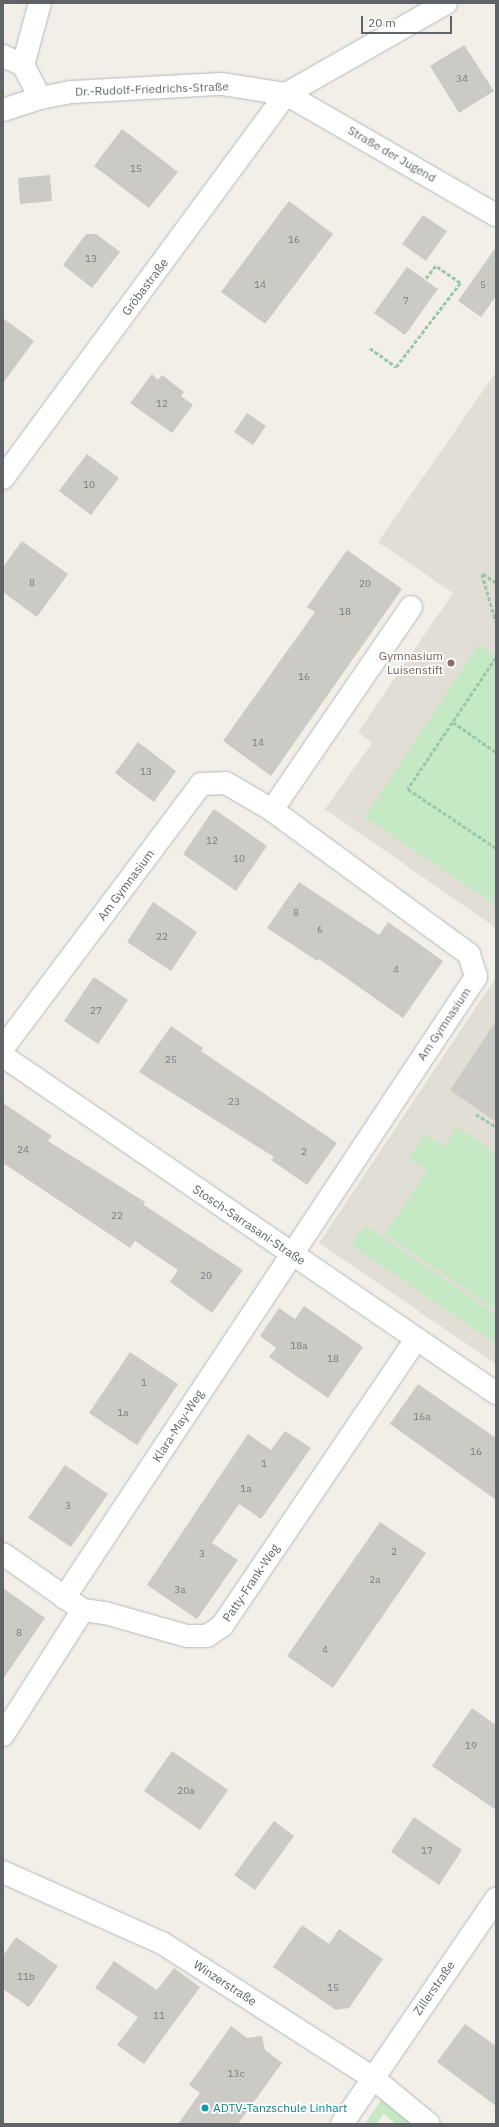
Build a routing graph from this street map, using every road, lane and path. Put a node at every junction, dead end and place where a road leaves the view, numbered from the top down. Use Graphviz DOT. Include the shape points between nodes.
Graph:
graph roads {
  1 [pos="40,3"];
  2 [pos="446,3"];
  3 [pos="3,56"];
  4 [pos="23,65"];
  5 [pos="286,94"];
  6 [pos="40,98"];
  7 [pos="3,110"];
  8 [pos="496,215"];
  9 [pos="425,280"];
  10 [pos="370,348"];
  11 [pos="3,478"];
  12 [pos="496,583"];
  13 [pos="411,607"];
  14 [pos="496,622"];
  15 [pos="496,658"];
  16 [pos="453,722"];
  17 [pos="496,752"];
  18 [pos="272,810"];
  19 [pos="496,848"];
  20 [pos="3,1048"];
  21 [pos="3,1056"];
  22 [pos="476,1114"];
  23 [pos="496,1127"];
  24 [pos="291,1253"];
  25 [pos="416,1339"];
  26 [pos="496,1393"];
  27 [pos="3,1554"];
  28 [pos="64,1598"];
  29 [pos="83,1610"];
  30 [pos="3,1735"];
  31 [pos="3,1872"];
  32 [pos="496,1899"];
  33 [pos="373,2078"];
  34 [pos="342,2124"];
  35 [pos="429,2124"];
  1 -- 4 [label="street"];
  2 -- 5 [label="street"];
  3 -- 4 [label="street"];
  4 -- 6 [label="street"];
  5 -- 6 [label="street, Dr.-Rudolf-Friedrichs-Straße" via="222,84 72,92"];
  5 -- 8 [label="street, Straße der Jugend"];
  5 -- 11 [label="street, Gröbastraße"];
  6 -- 7 [label="street, Dr.-Rudolf-Friedrichs-Straße"];
  9 -- 10 [label="path" via="436,266 460,283 396,368"];
  12 -- 14 [label="path" via="482,574"];
  13 -- 18 [label="street"];
  15 -- 16 [label="path"];
  16 -- 17 [label="path"];
  16 -- 19 [label="path" via="408,789"];
  18 -- 20 [label="street, Am Gymnasium" via="226,783 201,784"];
  18 -- 24 [label="street, Am Gymnasium" via="469,954 476,977"];
  21 -- 24 [label="street, Stosch-Sarrasani-Straße"];
  22 -- 23 [label="path"];
  24 -- 25 [label="street, Stosch-Sarrasani-Straße"];
  24 -- 28 [label="street, Klara-May-Weg"];
  25 -- 26 [label="street, Stosch-Sarrasani-Straße"];
  25 -- 29 [label="street, Patty-Frank-Weg" via="222,1626 207,1636 187,1636 105,1613"];
  27 -- 28 [label="street, Patty-Frank-Weg"];
  28 -- 29 [label="street, Patty-Frank-Weg"];
  29 -- 30 [label="street"];
  31 -- 33 [label="street, Winzerstraße" via="162,1943"];
  32 -- 33 [label="street, Zillerstraße"];
  33 -- 34 [label="street, Zillerstraße"];
  33 -- 35 [label="street, Winzerstraße"];
}
